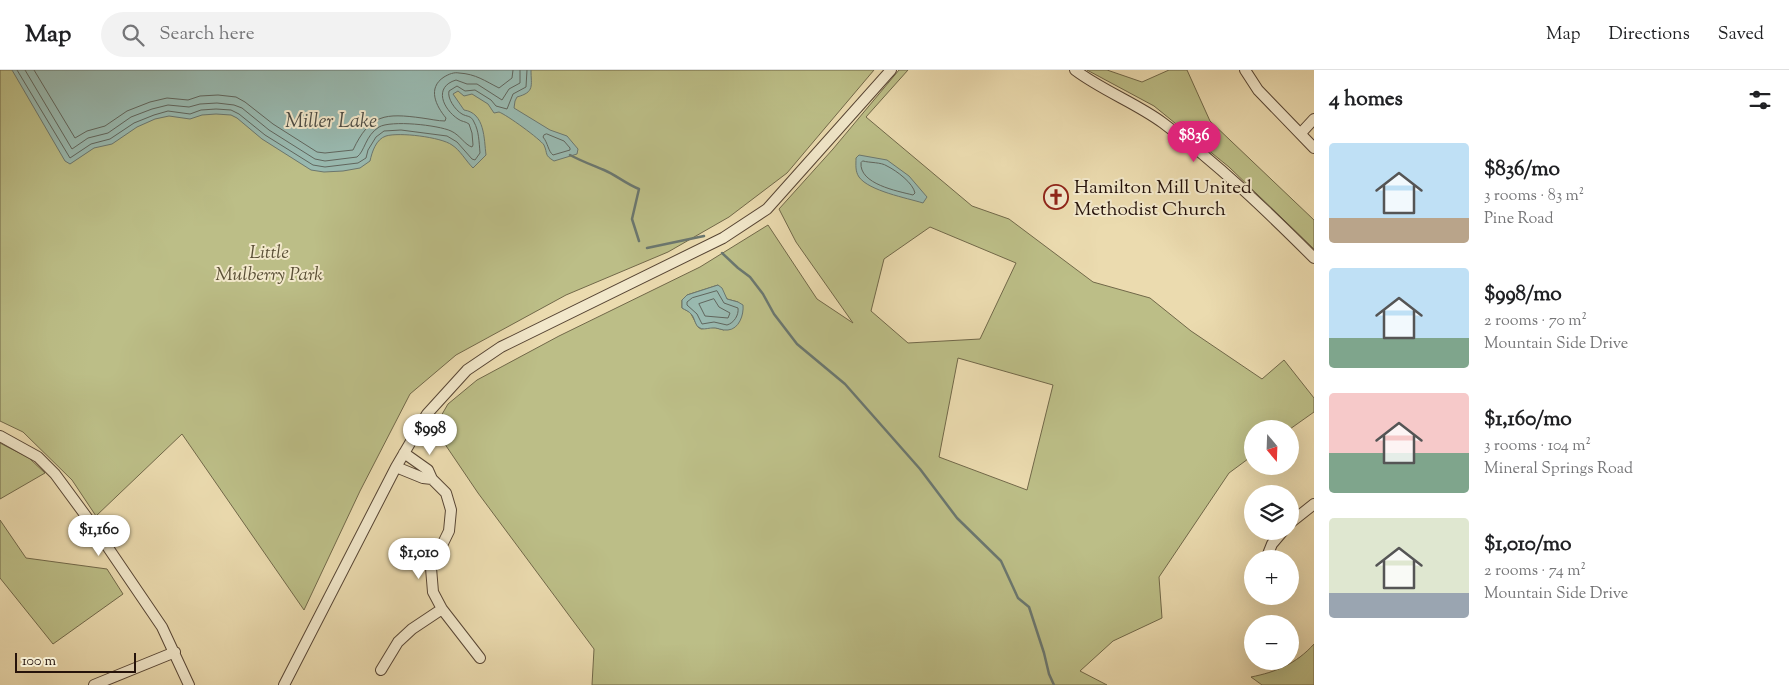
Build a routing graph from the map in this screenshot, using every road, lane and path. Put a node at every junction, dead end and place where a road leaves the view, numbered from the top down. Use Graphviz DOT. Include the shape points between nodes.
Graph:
graph roads {
  1 [pos="891,70"];
  2 [pos="1076,70"];
  3 [pos="1245,70"];
  4 [pos="1314,119"];
  5 [pos="1301,134"];
  6 [pos="1314,148"];
  7 [pos="1314,258"];
  8 [pos="0,436"];
  9 [pos="404,453"];
  10 [pos="396,467"];
  11 [pos="432,480"];
  12 [pos="1314,504"];
  13 [pos="1299,516"];
  14 [pos="442,609"];
  15 [pos="175,652"];
  16 [pos="480,658"];
  17 [pos="380,670"];
  18 [pos="94,685"];
  19 [pos="189,685"];
  20 [pos="284,685"];
  1 -- 9 [label="street" via="766,209 723,238 509,343 467,370 427,414"];
  2 -- 7 [label="street" via="1161,122 1213,162"];
  3 -- 5 [label="street" via="1258,90"];
  4 -- 5 [label="street"];
  5 -- 6 [label="street"];
  8 -- 15 [label="street" via="38,457 55,474 132,582"];
  9 -- 10 [label="street"];
  9 -- 11 [label="street" via="428,470"];
  10 -- 11 [label="street"];
  10 -- 20 [label="street"];
  11 -- 14 [label="street" via="446,493 451,510 449,531 431,568 433,592"];
  12 -- 13 [label="street"];
  14 -- 16 [label="street"];
  14 -- 17 [label="street" via="398,642"];
  15 -- 18 [label="street"];
  15 -- 19 [label="street"];
}
